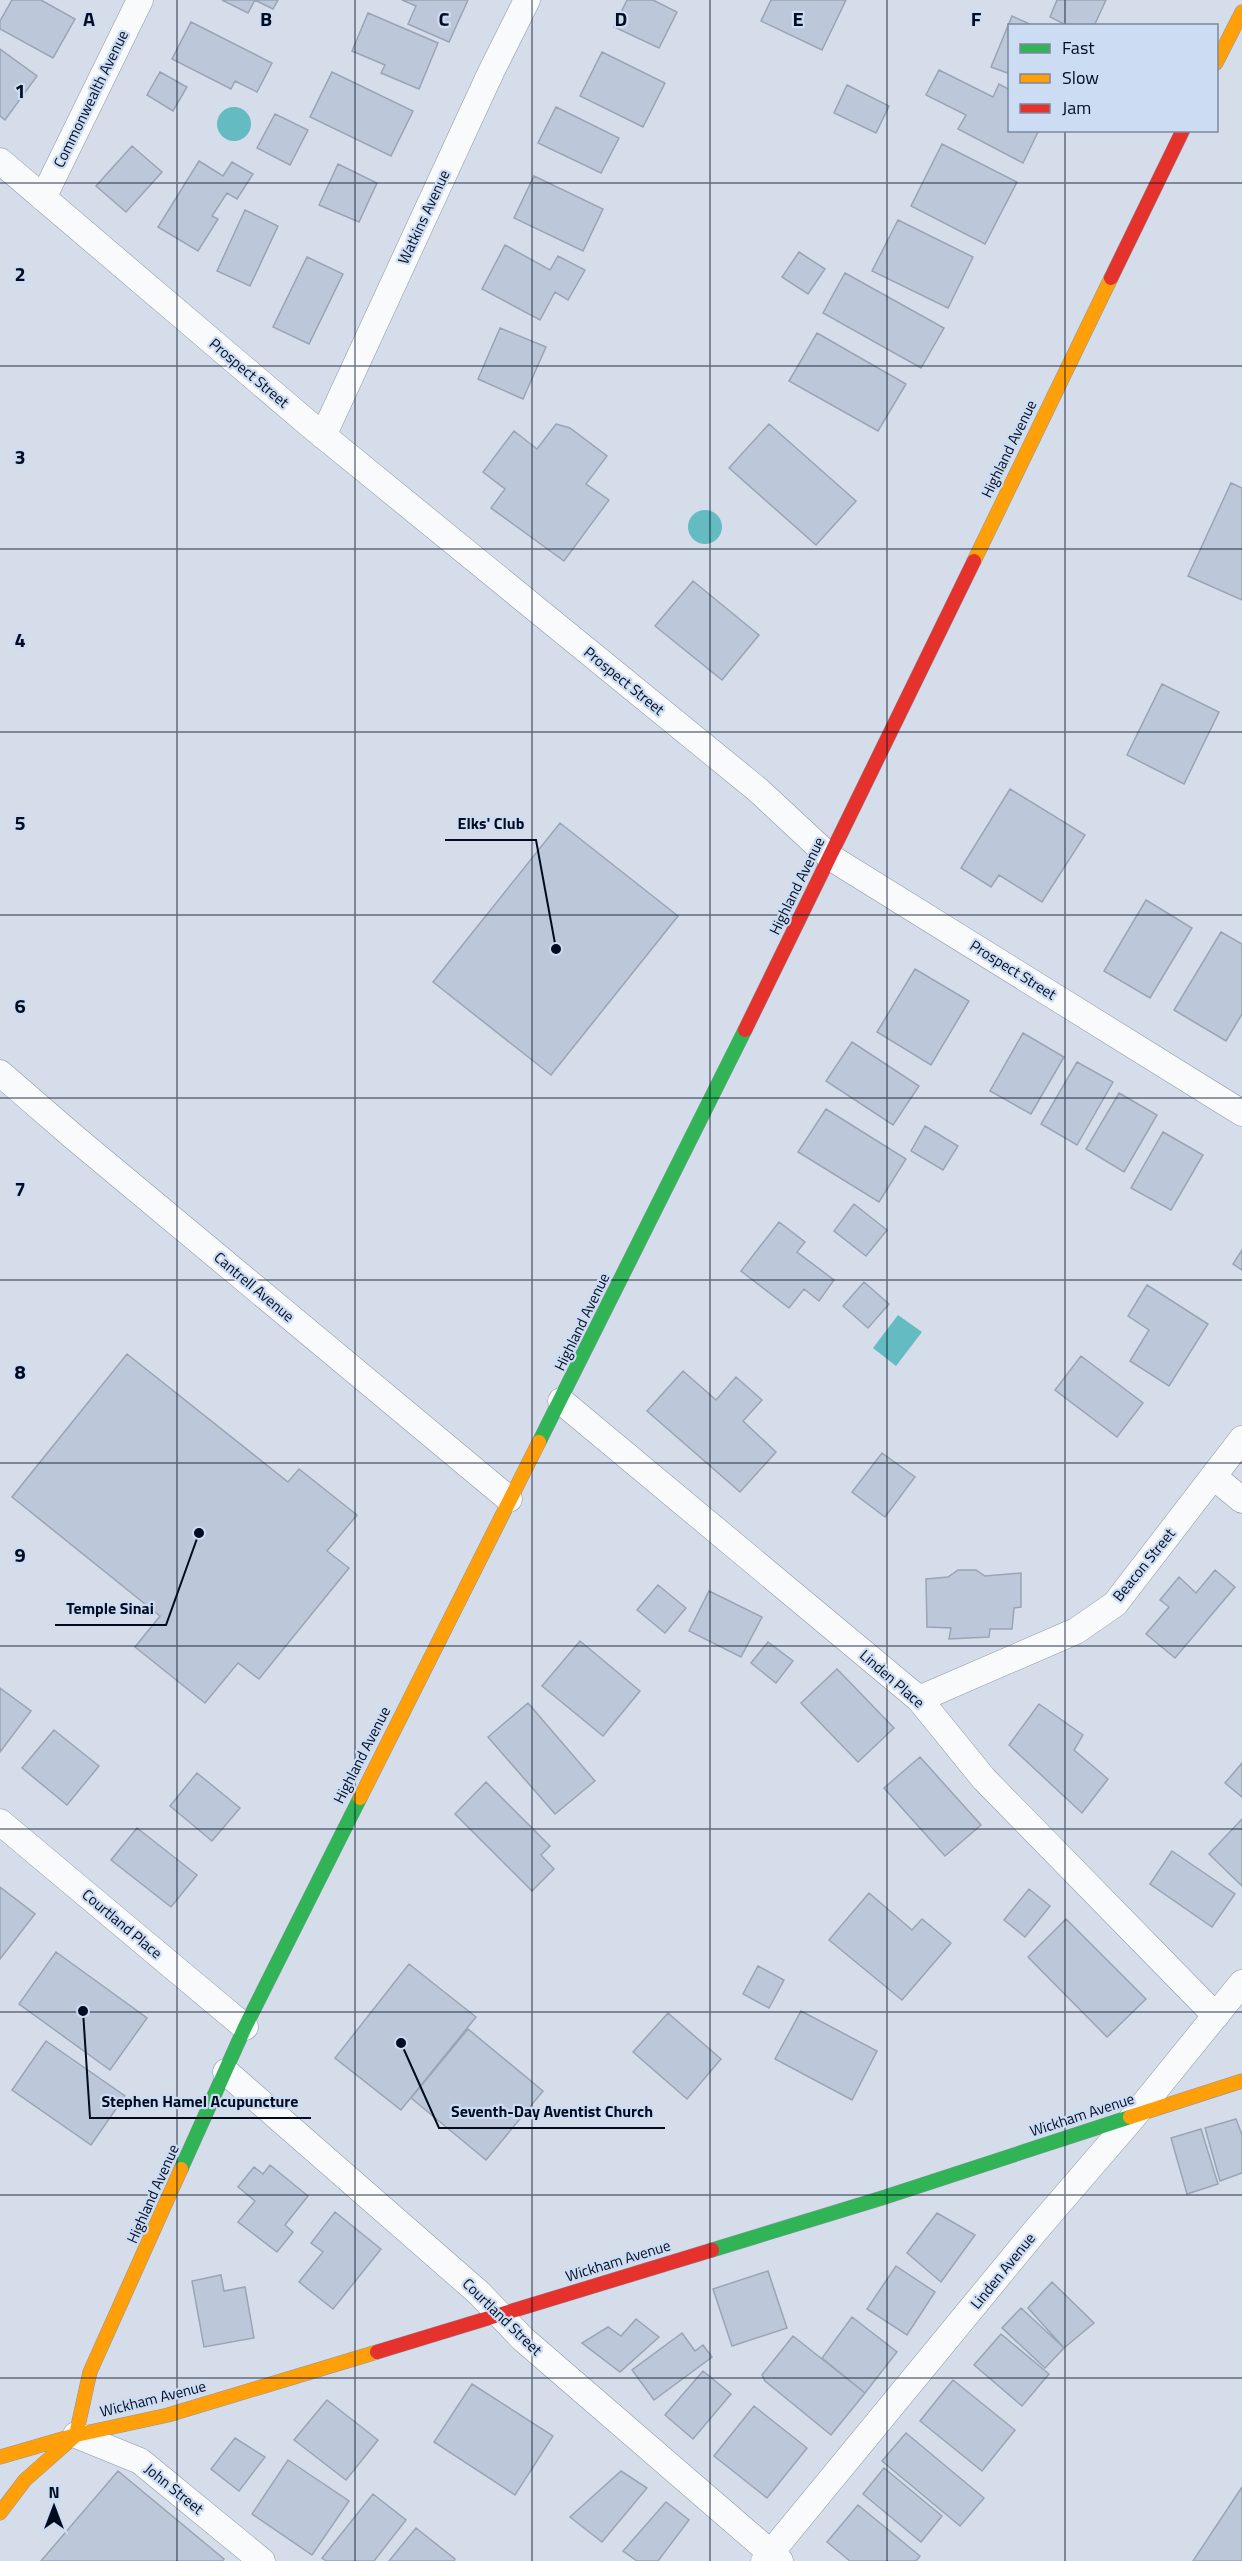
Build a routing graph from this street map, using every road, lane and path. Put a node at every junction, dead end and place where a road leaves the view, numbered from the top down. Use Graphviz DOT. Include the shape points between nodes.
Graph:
graph roads {
  1 [pos="140,0"];
  2 [pos="527,0"];
  3 [pos="1242,12"];
  4 [pos="1218,59"];
  5 [pos="1182,132"];
  6 [pos="0,161"];
  7 [pos="43,198"];
  8 [pos="323,435"];
  9 [pos="830,857"];
  10 [pos="0,1073"];
  11 [pos="1242,1113"];
  12 [pos="561,1401"];
  13 [pos="1242,1439"];
  14 [pos="1214,1477"];
  15 [pos="509,1499"];
  16 [pos="1242,1500"];
  17 [pos="919,1699"];
  18 [pos="0,1822"];
  19 [pos="1242,1983"];
  20 [pos="1216,2016"];
  21 [pos="245,2027"];
  22 [pos="226,2072"];
  23 [pos="1242,2081"];
  24 [pos="1136,2115"];
  25 [pos="498,2314"];
  26 [pos="76,2435"];
  27 [pos="0,2457"];
  28 [pos="0,2513"];
  29 [pos="772,2559"];
  30 [pos="262,2561"];
  1 -- 7 [label="street, Commonwealth Avenue"];
  2 -- 8 [label="street, Watkins Avenue"];
  3 -- 4 [label="street"];
  5 -- 9 [label="street, Highland Avenue"];
  6 -- 7 [label="street, Prospect Street"];
  7 -- 8 [label="street, Prospect Street"];
  8 -- 9 [label="street, Prospect Street" via="758,790"];
  9 -- 11 [label="street, Prospect Street"];
  9 -- 12 [label="street, Highland Avenue"];
  10 -- 15 [label="street, Cantrell Avenue"];
  12 -- 15 [label="street, Highland Avenue"];
  12 -- 17 [label="street, Linden Place"];
  13 -- 14 [label="street, Beacon Street"];
  14 -- 16 [label="street"];
  14 -- 17 [label="street, Beacon Street" via="1115,1604 1076,1631"];
  15 -- 21 [label="street, Highland Avenue"];
  17 -- 20 [label="street, Linden Place" via="984,1779"];
  18 -- 21 [label="street, Courtland Place"];
  19 -- 20 [label="street, Linden Avenue"];
  20 -- 24 [label="street, Linden Avenue"];
  21 -- 22 [label="street, Highland Avenue"];
  22 -- 25 [label="street, Courtland Street" via="479,2293"];
  22 -- 26 [label="street, Highland Avenue" via="90,2372"];
  23 -- 24 [label="street, Wickham Avenue"];
  24 -- 25 [label="street, Wickham Avenue" via="882,2198"];
  24 -- 29 [label="street, Linden Avenue" via="1029,2240"];
  25 -- 26 [label="street, Wickham Avenue" via="168,2415"];
  25 -- 29 [label="street, Courtland Street"];
  26 -- 27 [label="street, Wickham Avenue"];
  26 -- 28 [label="street" via="19,2487"];
  26 -- 30 [label="street, John Street" via="140,2461"];
}
